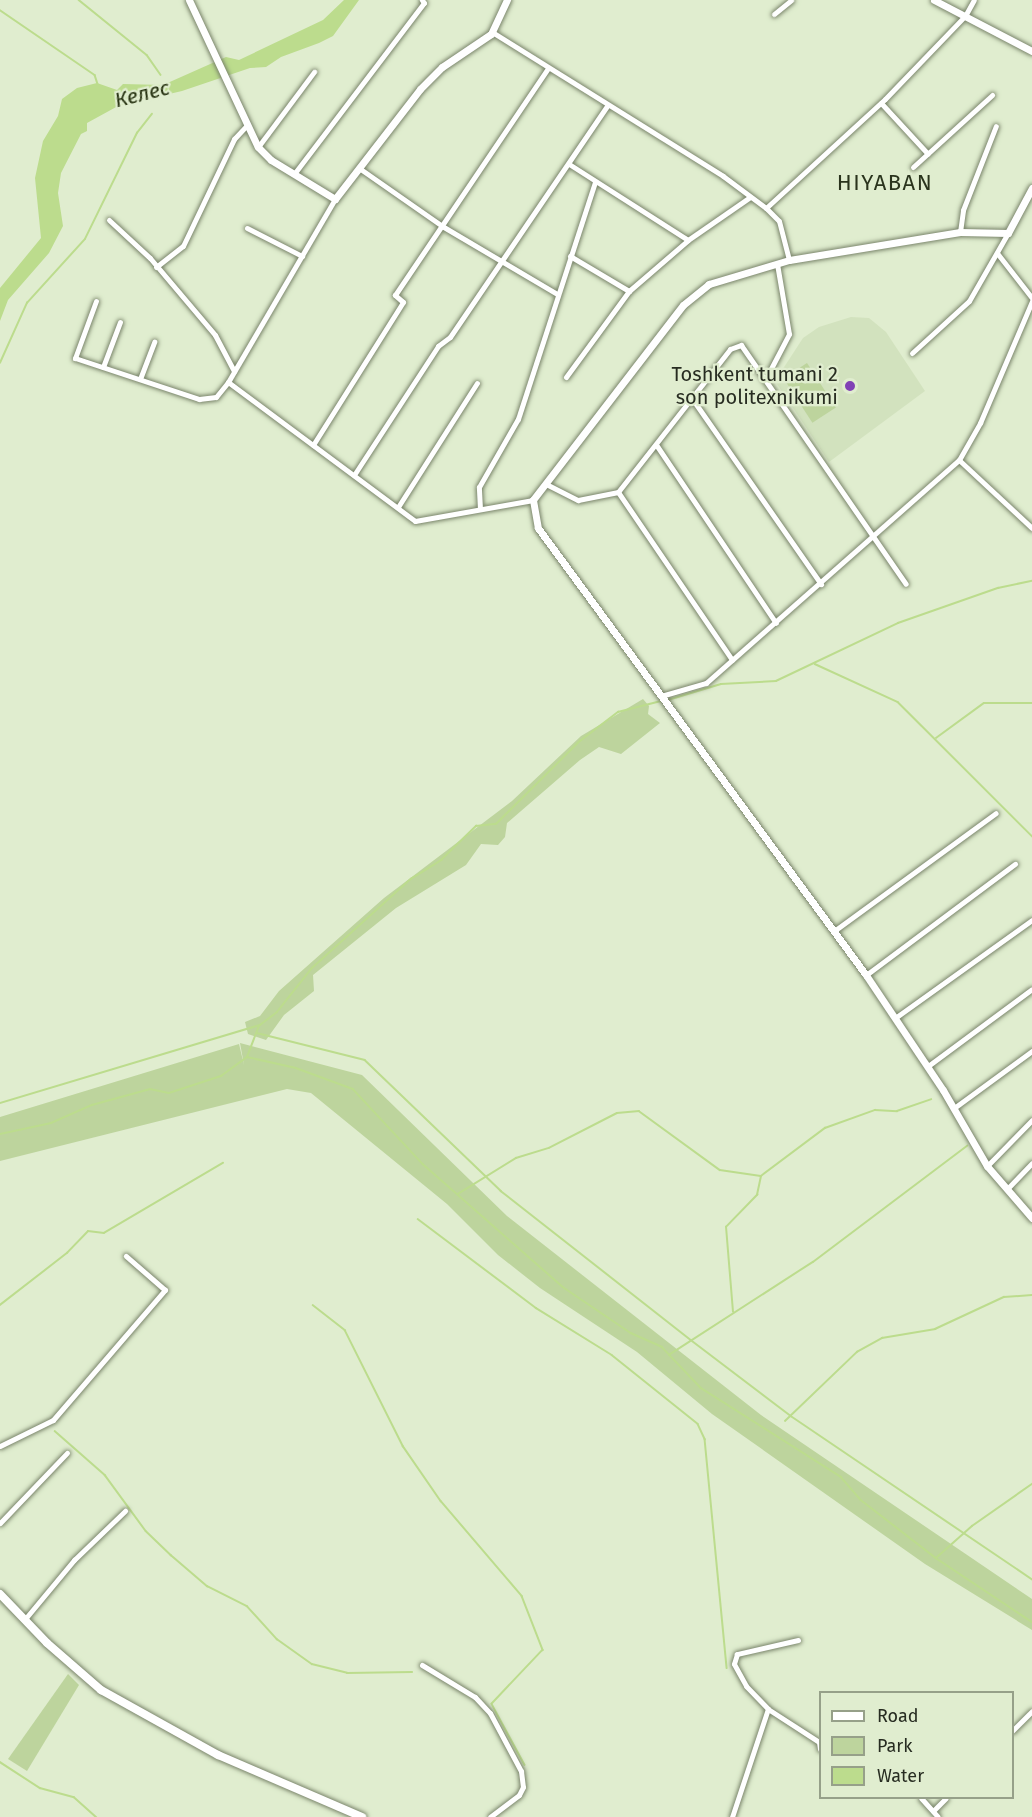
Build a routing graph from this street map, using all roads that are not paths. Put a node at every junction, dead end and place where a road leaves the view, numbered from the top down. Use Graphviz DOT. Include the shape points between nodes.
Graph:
graph roads {
  1 [pos="189,0"];
  2 [pos="422,0"];
  3 [pos="507,0"];
  4 [pos="791,0"];
  5 [pos="934,0"];
  6 [pos="974,0"];
  7 [pos="774,14"];
  8 [pos="965,16"];
  9 [pos="492,32"];
  10 [pos="1032,51"];
  11 [pos="548,68"];
  12 [pos="315,72"];
  13 [pos="992,95"];
  14 [pos="881,103"];
  15 [pos="607,106"];
  16 [pos="246,126"];
  17 [pos="996,126"];
  18 [pos="258,147"];
  19 [pos="928,154"];
  20 [pos="569,164"];
  21 [pos="913,167"];
  22 [pos="359,168"];
  23 [pos="294,174"];
  24 [pos="595,182"];
  25 [pos="1032,188"];
  26 [pos="750,197"];
  27 [pos="335,199"];
  28 [pos="766,208"];
  29 [pos="109,220"];
  30 [pos="442,226"];
  31 [pos="248,228"];
  32 [pos="960,232"];
  33 [pos="1008,233"];
  34 [pos="688,240"];
  35 [pos="997,253"];
  36 [pos="302,256"];
  37 [pos="570,256"];
  38 [pos="789,260"];
  39 [pos="503,262"];
  40 [pos="777,264"];
  41 [pos="156,267"];
  42 [pos="629,291"];
  43 [pos="557,294"];
  44 [pos="1032,300"];
  45 [pos="96,301"];
  46 [pos="120,322"];
  47 [pos="154,342"];
  48 [pos="912,353"];
  49 [pos="103,367"];
  50 [pos="234,371"];
  51 [pos="566,377"];
  52 [pos="140,379"];
  53 [pos="765,380"];
  54 [pos="228,382"];
  55 [pos="477,382"];
  56 [pos="691,397"];
  57 [pos="313,445"];
  58 [pos="657,446"];
  59 [pos="959,460"];
  60 [pos="354,475"];
  61 [pos="546,484"];
  62 [pos="618,492"];
  63 [pos="532,500"];
  64 [pos="398,507"];
  65 [pos="480,509"];
  66 [pos="1032,528"];
  67 [pos="874,538"];
  68 [pos="821,584"];
  69 [pos="906,584"];
  70 [pos="777,623"];
  71 [pos="732,660"];
  72 [pos="664,700"];
  73 [pos="996,813"];
  74 [pos="1015,864"];
  75 [pos="1032,920"];
  76 [pos="834,930"];
  77 [pos="866,975"];
  78 [pos="1032,989"];
  79 [pos="895,1018"];
  80 [pos="1032,1051"];
  81 [pos="928,1066"];
  82 [pos="954,1108"];
  83 [pos="1032,1120"];
  84 [pos="1032,1163"];
  85 [pos="987,1166"];
  86 [pos="1007,1189"];
  87 [pos="1032,1218"];
  88 [pos="126,1256"];
  89 [pos="0,1446"];
  90 [pos="67,1453"];
  91 [pos="126,1511"];
  92 [pos="0,1523"];
  93 [pos="0,1594"];
  94 [pos="24,1619"];
  95 [pos="798,1640"];
  96 [pos="422,1665"];
  97 [pos="768,1709"];
  98 [pos="1032,1711"];
  99 [pos="1014,1729"];
  100 [pos="819,1742"];
  101 [pos="923,1799"];
  102 [pos="944,1799"];
  103 [pos="933,1811"];
  104 [pos="362,1817"];
  105 [pos="490,1817"];
  106 [pos="732,1817"];
  107 [pos="938,1817"];
  1 -- 16 [label="street"];
  2 -- 23 [label="street" via="424,3"];
  3 -- 9 [label="street"];
  4 -- 7 [label="street"];
  5 -- 8 [label="street"];
  6 -- 8 [label="street"];
  8 -- 10 [label="street"];
  8 -- 14 [label="street"];
  9 -- 11 [label="street"];
  9 -- 22 [label="street" via="442,67 420,89"];
  11 -- 15 [label="street"];
  11 -- 30 [label="street"];
  12 -- 18 [label="street"];
  13 -- 19 [label="street"];
  14 -- 19 [label="street"];
  14 -- 28 [label="street"];
  15 -- 20 [label="street"];
  15 -- 26 [label="street" via="723,176"];
  16 -- 18 [label="street"];
  16 -- 41 [label="street" via="234,140 183,246"];
  17 -- 32 [label="street" via="963,210"];
  18 -- 23 [label="street"];
  19 -- 21 [label="street"];
  20 -- 24 [label="street"];
  20 -- 39 [label="street"];
  22 -- 27 [label="street"];
  22 -- 30 [label="street"];
  23 -- 27 [label="street"];
  24 -- 34 [label="street"];
  24 -- 37 [label="street"];
  25 -- 33 [label="street"];
  26 -- 28 [label="street"];
  26 -- 34 [label="street"];
  27 -- 36 [label="street"];
  28 -- 38 [label="street" via="779,221"];
  29 -- 41 [label="street"];
  30 -- 39 [label="street"];
  30 -- 57 [label="street" via="395,295 403,302"];
  31 -- 36 [label="street"];
  32 -- 33 [label="street"];
  32 -- 38 [label="street"];
  33 -- 35 [label="street"];
  34 -- 42 [label="street"];
  35 -- 44 [label="street"];
  35 -- 48 [label="street" via="969,301"];
  36 -- 50 [label="street"];
  37 -- 42 [label="street"];
  37 -- 43 [label="street"];
  38 -- 40 [label="street"];
  39 -- 43 [label="street"];
  39 -- 60 [label="street" via="450,337 438,346"];
  40 -- 53 [label="street" via="789,334"];
  40 -- 61 [label="street" via="709,284 683,305"];
  41 -- 50 [label="street" via="215,335"];
  42 -- 51 [label="street"];
  43 -- 65 [label="street" via="518,419 479,487"];
  44 -- 59 [label="street" via="980,423"];
  45 -- 49 [label="street" via="75,357"];
  46 -- 49 [label="street"];
  47 -- 52 [label="street"];
  49 -- 52 [label="street"];
  50 -- 54 [label="street"];
  52 -- 54 [label="street" via="199,399 216,397"];
  53 -- 56 [label="street" via="741,345 730,349"];
  53 -- 67 [label="street"];
  54 -- 57 [label="street"];
  55 -- 64 [label="street"];
  56 -- 58 [label="street"];
  56 -- 68 [label="street"];
  57 -- 60 [label="street"];
  58 -- 62 [label="street"];
  58 -- 70 [label="street"];
  59 -- 66 [label="street"];
  59 -- 67 [label="street"];
  60 -- 64 [label="street"];
  61 -- 62 [label="street" via="578,501"];
  61 -- 63 [label="street"];
  62 -- 71 [label="street"];
  63 -- 65 [label="street"];
  63 -- 72 [label="street" via="538,528"];
  64 -- 65 [label="street" via="416,520"];
  67 -- 68 [label="street"];
  67 -- 69 [label="street"];
  68 -- 70 [label="street"];
  70 -- 71 [label="street"];
  71 -- 72 [label="street" via="706,683"];
  72 -- 76 [label="street"];
  73 -- 76 [label="street"];
  74 -- 77 [label="street"];
  75 -- 79 [label="street"];
  76 -- 77 [label="street"];
  77 -- 79 [label="street"];
  78 -- 81 [label="street"];
  79 -- 81 [label="street"];
  80 -- 82 [label="street"];
  81 -- 82 [label="street"];
  82 -- 85 [label="street"];
  83 -- 85 [label="street"];
  84 -- 86 [label="street"];
  85 -- 86 [label="street"];
  86 -- 87 [label="street"];
  88 -- 89 [label="street" via="165,1290 53,1420"];
  90 -- 92 [label="street"];
  91 -- 94 [label="street" via="74,1560"];
  93 -- 94 [label="main road"];
  94 -- 104 [label="main road" via="101,1690 164,1728"];
  95 -- 97 [label="street" via="737,1654 734,1664 746,1686"];
  96 -- 105 [label="street" via="475,1698 490,1713 521,1771 523,1787 519,1795"];
  97 -- 100 [label="street"];
  97 -- 106 [label="street"];
  98 -- 99 [label="street"];
  101 -- 103 [label="street"];
  102 -- 103 [label="street"];
  103 -- 107 [label="street"];
}
